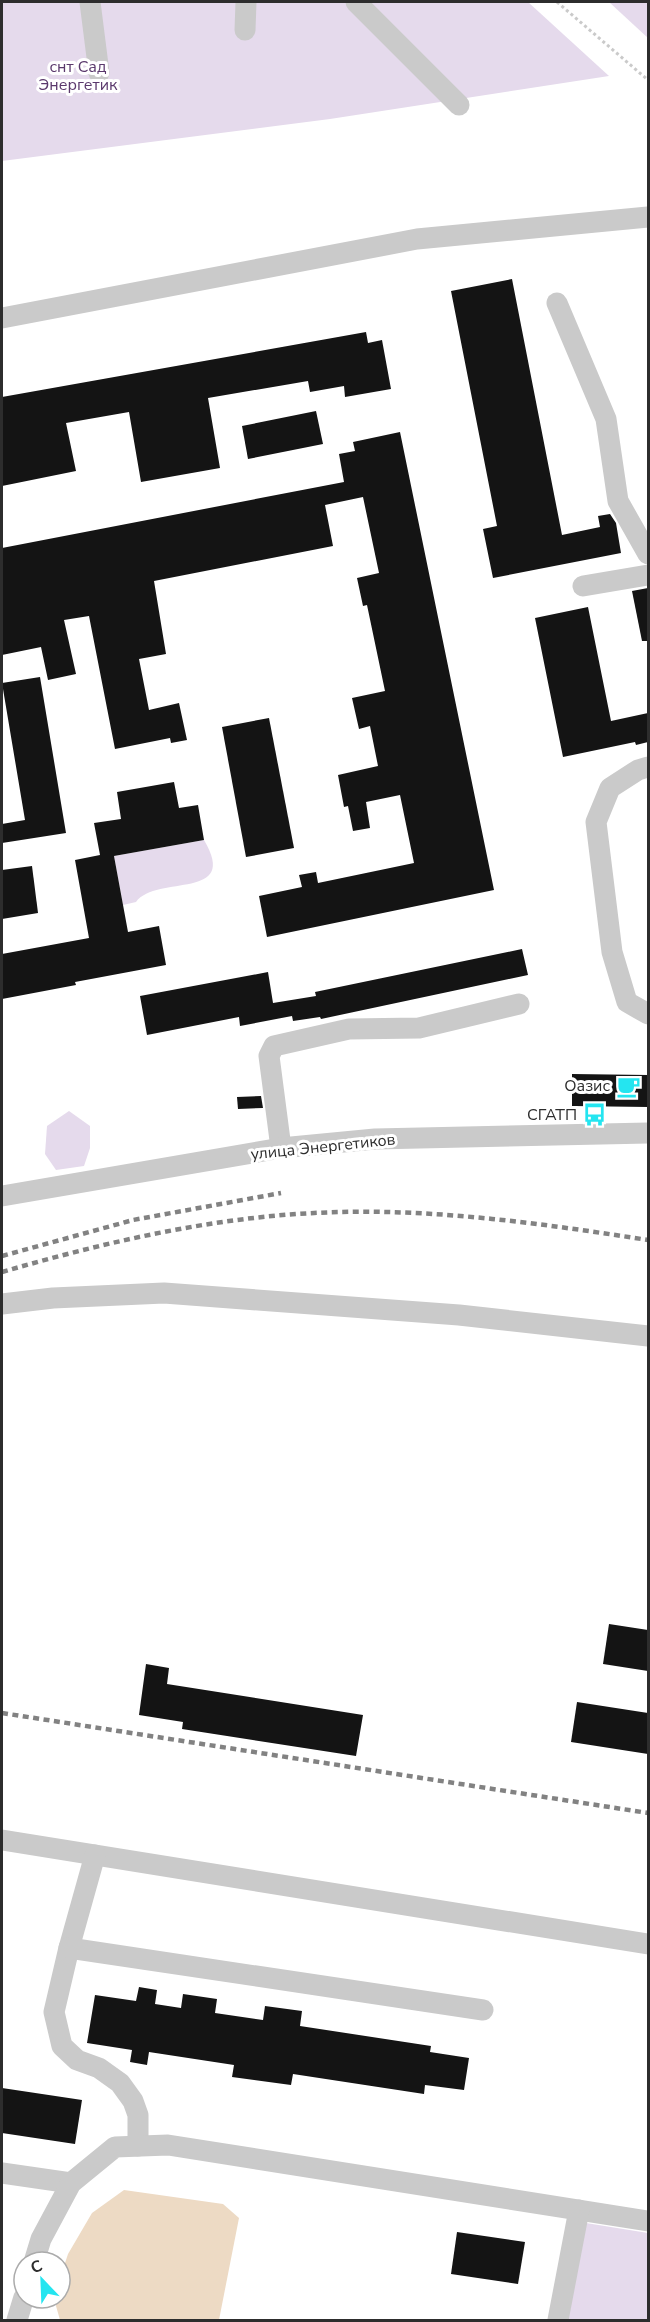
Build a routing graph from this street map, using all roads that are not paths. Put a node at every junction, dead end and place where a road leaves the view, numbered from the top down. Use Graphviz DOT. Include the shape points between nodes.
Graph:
graph roads {
  1 [pos="90,2"];
  2 [pos="246,2"];
  3 [pos="356,2"];
  4 [pos="246,30"];
  5 [pos="99,73"];
  6 [pos="459,105"];
  7 [pos="648,217"];
  8 [pos="557,303"];
  9 [pos="2,318"];
  10 [pos="648,555"];
  11 [pos="648,575"];
  12 [pos="583,586"];
  13 [pos="648,767"];
  14 [pos="519,1004"];
  15 [pos="648,1014"];
  16 [pos="648,1133"];
  17 [pos="281,1148"];
  18 [pos="2,1196"];
  19 [pos="2,1304"];
  20 [pos="648,1336"];
  21 [pos="2,1840"];
  22 [pos="95,1855"];
  23 [pos="648,1944"];
  24 [pos="69,1948"];
  25 [pos="483,2010"];
  26 [pos="138,2146"];
  27 [pos="2,2173"];
  28 [pos="70,2183"];
  29 [pos="579,2210"];
  30 [pos="648,2221"];
  31 [pos="37,2250"];
  32 [pos="558,2320"];
  1 -- 5 [label="street"];
  2 -- 4 [label="street"];
  3 -- 6 [label="street"];
  7 -- 9 [label="street" via="417,239"];
  8 -- 10 [label="street" via="606,419 618,501"];
  11 -- 12 [label="street"];
  13 -- 15 [label="street" via="610,788 596,822 612,952 627,1002"];
  14 -- 17 [label="street" via="419,1028 348,1029 274,1046 269,1056"];
  16 -- 17 [label="street, улица Энергетиков" via="375,1139"];
  17 -- 18 [label="street, улица Энергетиков"];
  19 -- 20 [label="street" via="164,1293 459,1315"];
  21 -- 22 [label="street"];
  22 -- 23 [label="street"];
  22 -- 24 [label="street"];
  24 -- 25 [label="street"];
  24 -- 26 [label="street" via="54,2012 62,2046 77,2060 99,2068 120,2083 138,2115"];
  26 -- 28 [label="street" via="115,2147"];
  26 -- 29 [label="street" via="168,2145"];
  27 -- 28 [label="street"];
  28 -- 31 [label="street"];
  29 -- 30 [label="street"];
  29 -- 32 [label="street"];
}
